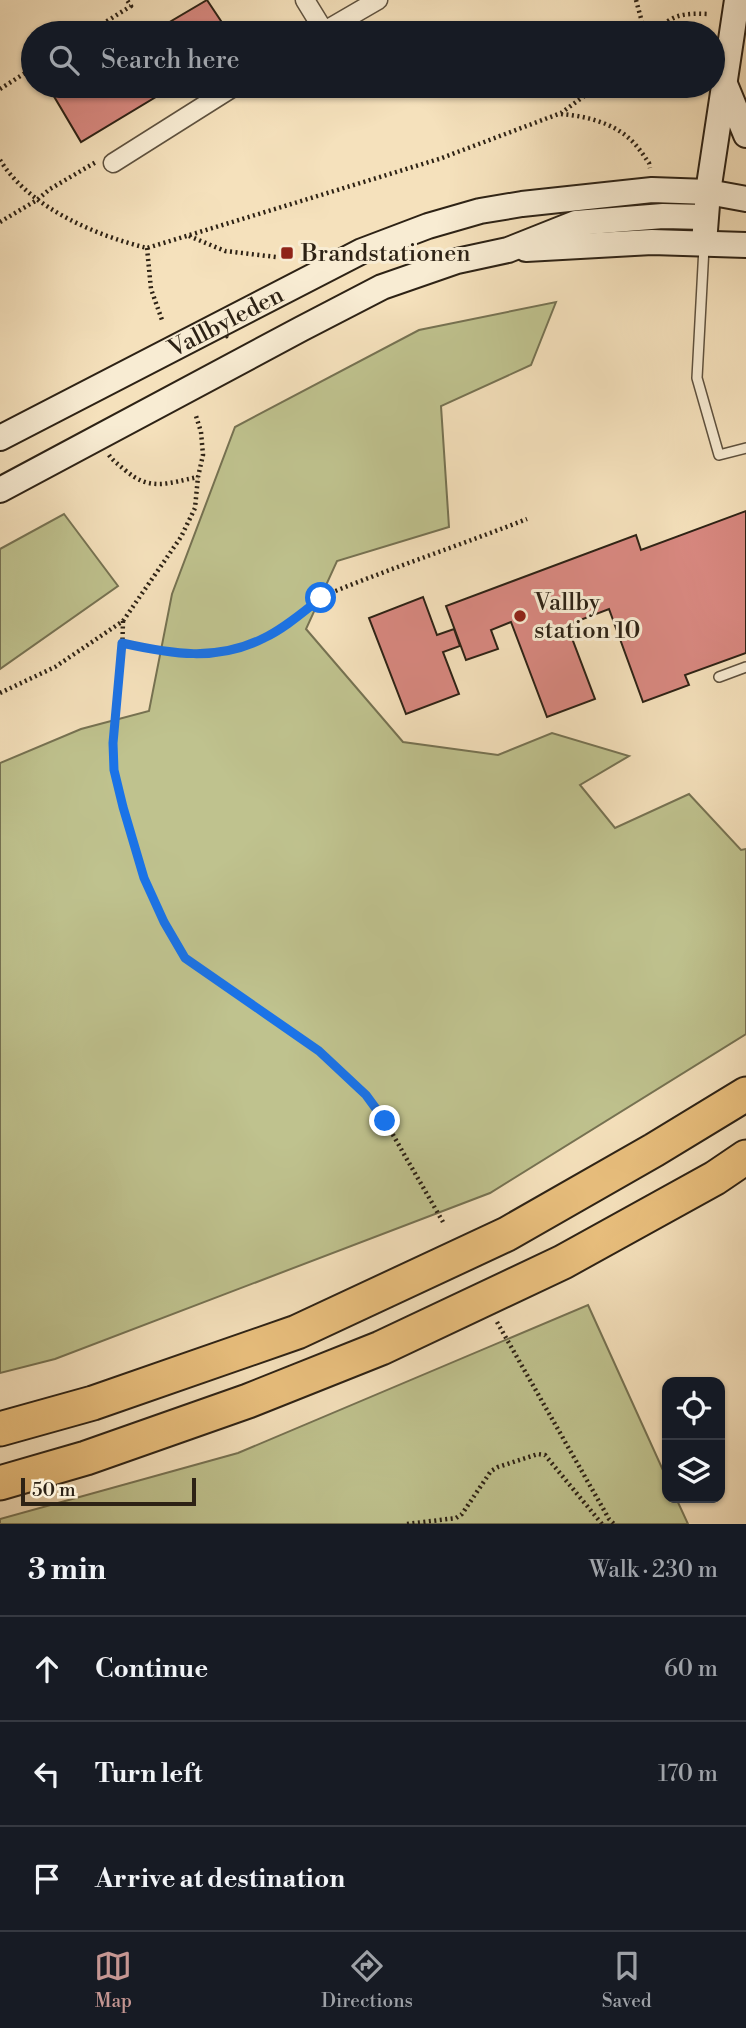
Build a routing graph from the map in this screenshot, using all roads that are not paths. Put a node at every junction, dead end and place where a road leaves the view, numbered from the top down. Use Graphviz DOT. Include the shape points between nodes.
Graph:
graph roads {
  1 [pos="305,0"];
  2 [pos="378,0"];
  3 [pos="737,0"];
  4 [pos="317,21"];
  5 [pos="342,21"];
  6 [pos="725,83"];
  7 [pos="216,98"];
  8 [pos="723,98"];
  9 [pos="746,135"];
  10 [pos="113,163"];
  11 [pos="709,192"];
  12 [pos="746,199"];
  13 [pos="705,217"];
  14 [pos="704,243"];
  15 [pos="746,245"];
  16 [pos="508,250"];
  17 [pos="0,438"];
  18 [pos="746,448"];
  19 [pos="0,490"];
  20 [pos="746,667"];
  21 [pos="719,677"];
  22 [pos="746,1094"];
  23 [pos="746,1157"];
  24 [pos="0,1430"];
  25 [pos="0,1483"];
  1 -- 4 [label="street"];
  2 -- 5 [label="street"];
  3 -- 6 [label="main road"];
  6 -- 9 [label="main road"];
  7 -- 10 [label="street"];
  8 -- 11 [label="main road"];
  11 -- 12 [label="main road, Vallbyleden"];
  11 -- 13 [label="main road"];
  11 -- 17 [label="main road, Vallbyleden" via="652,190 522,204 428,226 362,251"];
  13 -- 14 [label="main road"];
  13 -- 16 [label="main road, Vallbyleden" via="576,223"];
  14 -- 15 [label="main road, Vallbyleden"];
  14 -- 16 [label="main road, Vallbyleden"];
  14 -- 18 [label="lane" via="697,378 719,455"];
  16 -- 19 [label="main road, Vallbyleden" via="457,261 382,287"];
  20 -- 21 [label="lane"];
  22 -- 24 [label="highway" via="507,1234 298,1332"];
  23 -- 25 [label="highway" via="563,1262 381,1348 248,1401"];
}
